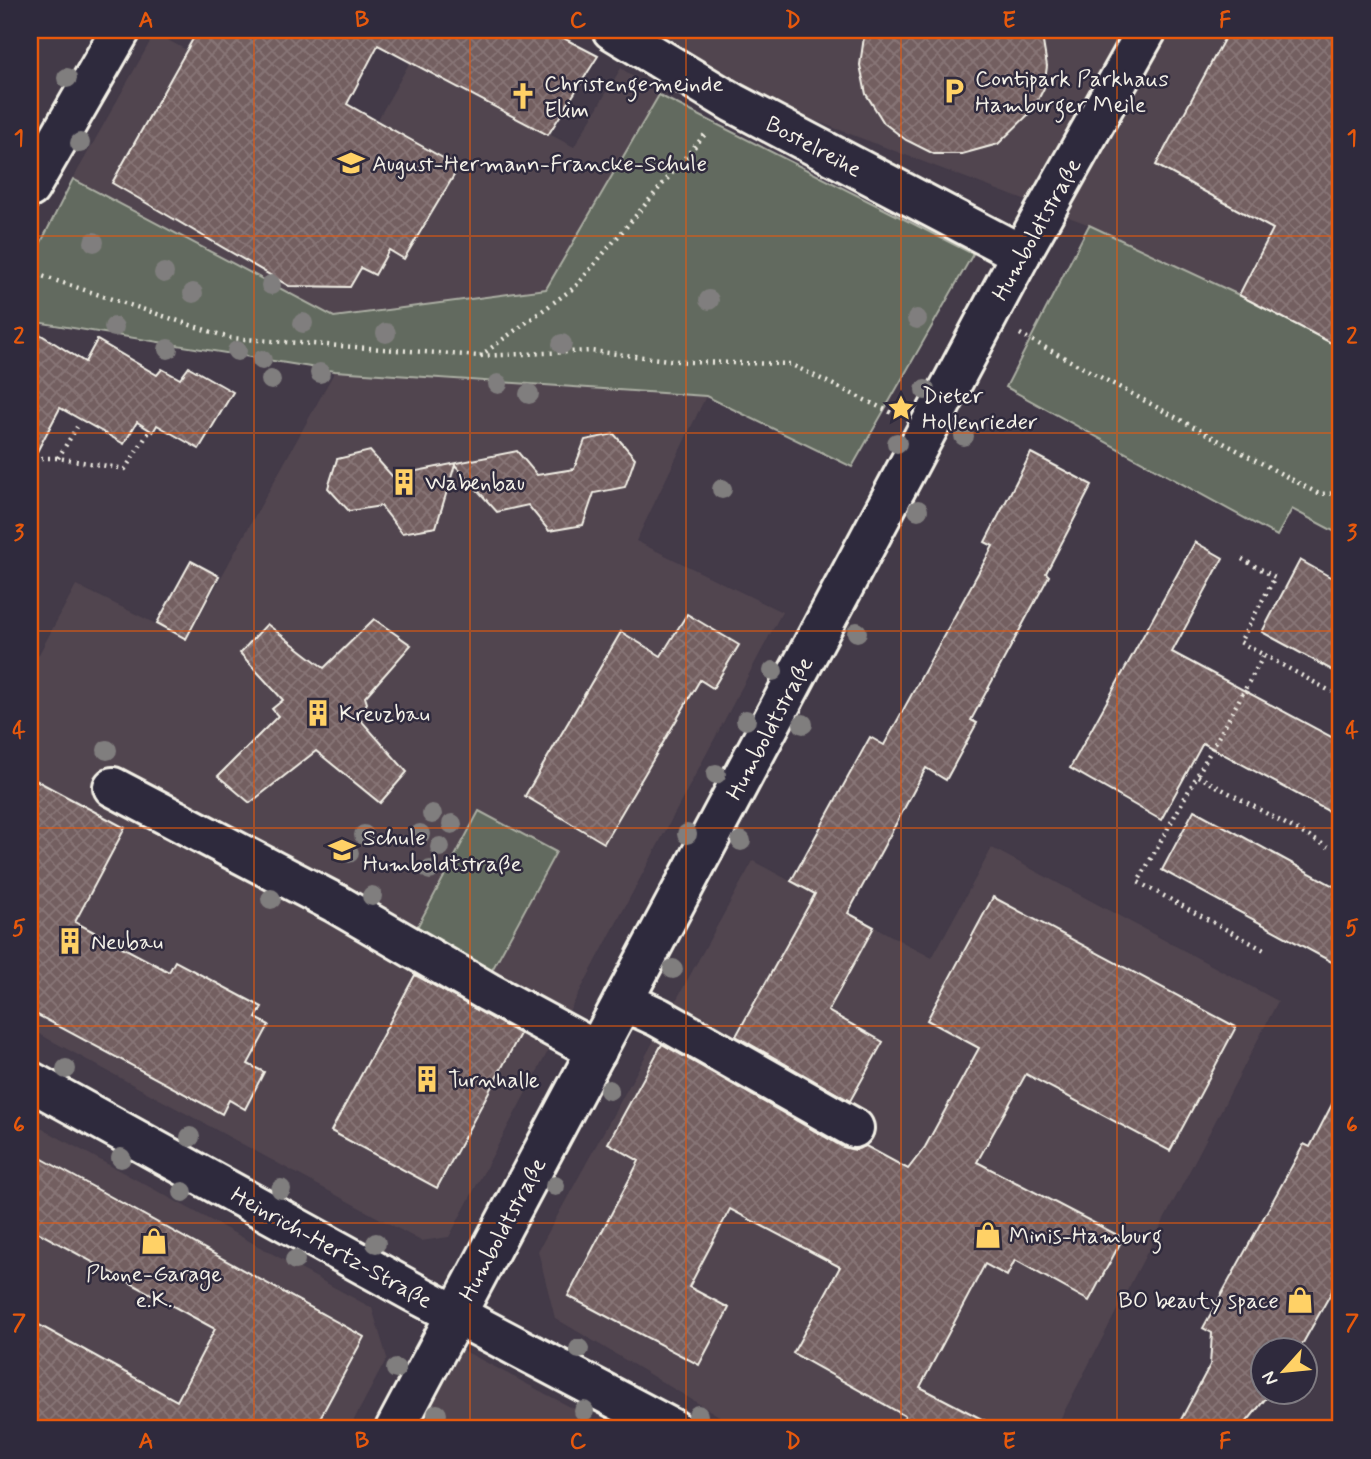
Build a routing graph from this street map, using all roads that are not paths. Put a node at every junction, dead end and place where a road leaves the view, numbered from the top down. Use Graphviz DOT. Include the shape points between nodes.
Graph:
graph roads {
  1 [pos="121,30"];
  2 [pos="612,30"];
  3 [pos="1147,30"];
  4 [pos="30,188"];
  5 [pos="1021,254"];
  6 [pos="113,787"];
  7 [pos="623,1002"];
  8 [pos="597,1051"];
  9 [pos="30,1081"];
  10 [pos="854,1128"];
  11 [pos="456,1315"];
  12 [pos="395,1429"];
  13 [pos="673,1429"];
  1 -- 4 [label="street"];
  2 -- 5 [label="street, Bostelreihe" via="733,103"];
  3 -- 5 [label="street, Humboldtstraße"];
  5 -- 7 [label="street, Humboldtstraße"];
  6 -- 8 [label="street" via="335,902"];
  7 -- 8 [label="street, Humboldtstraße"];
  7 -- 10 [label="street" via="658,1017"];
  8 -- 11 [label="street, Humboldtstraße"];
  9 -- 11 [label="street, Heinrich-Hertz-Straße"];
  11 -- 12 [label="street, Humboldtstraße"];
  11 -- 13 [label="street, Heinrich-Hertz-Straße"];
}
